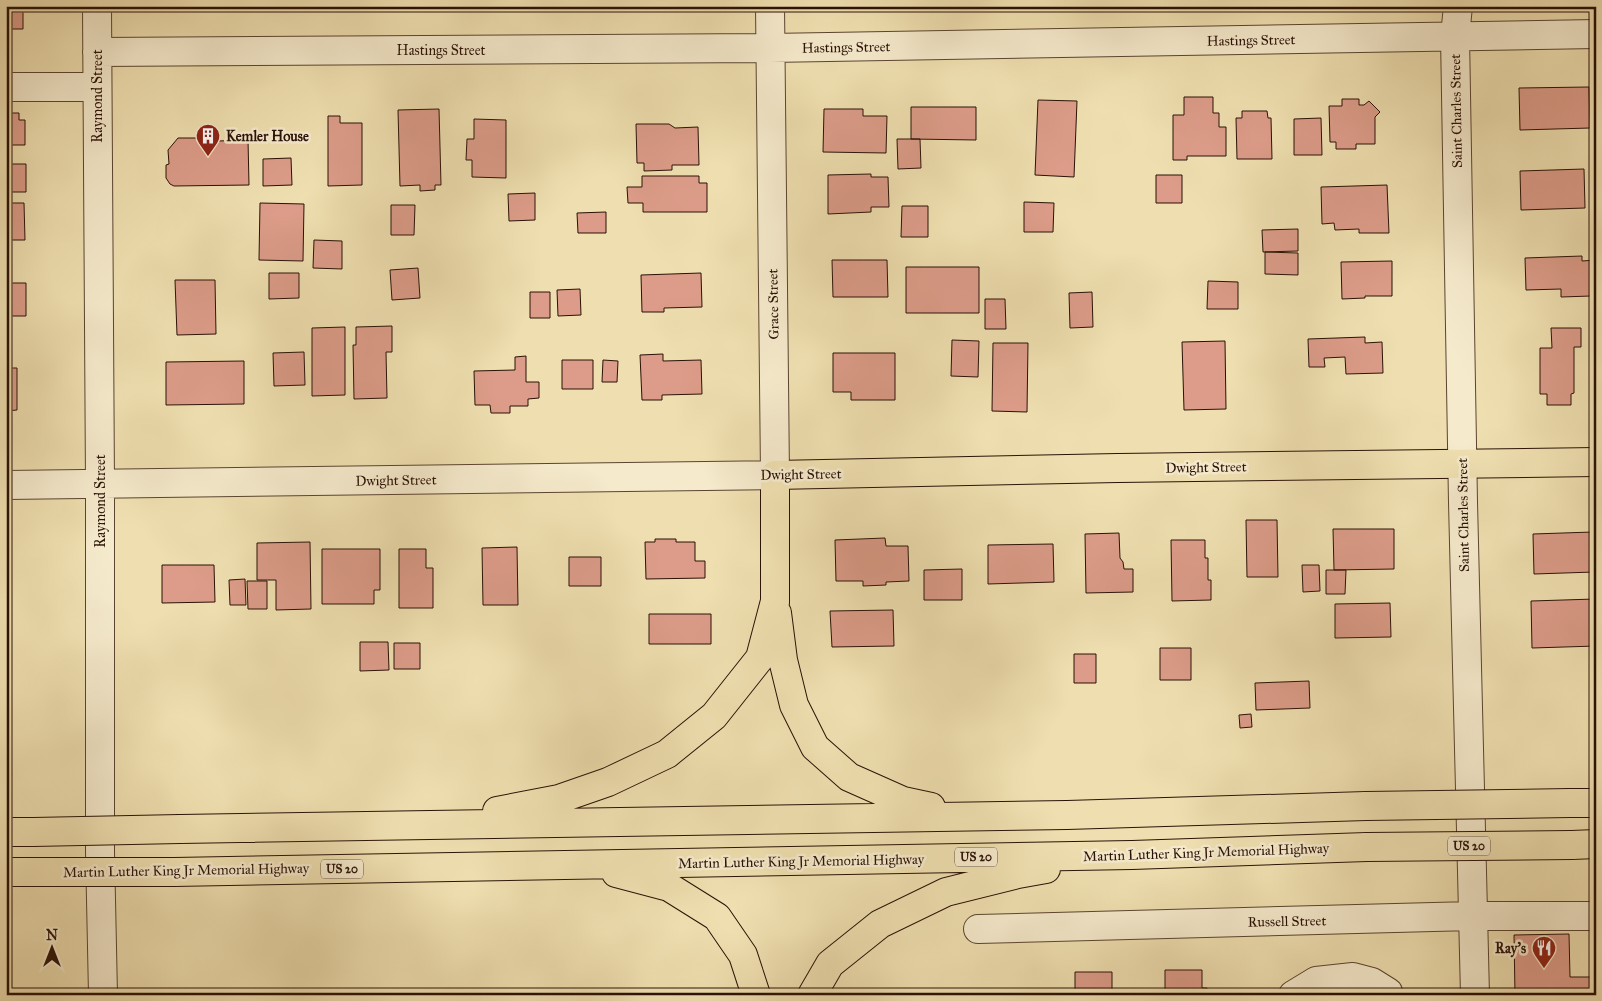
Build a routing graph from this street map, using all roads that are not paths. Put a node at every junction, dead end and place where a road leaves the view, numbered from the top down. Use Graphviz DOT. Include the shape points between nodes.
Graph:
graph roads {
  1 [pos="97,6"];
  2 [pos="770,6"];
  3 [pos="1447,6"];
  4 [pos="1458,6"];
  5 [pos="1596,34"];
  6 [pos="1455,36"];
  7 [pos="770,48"];
  8 [pos="97,52"];
  9 [pos="6,87"];
  10 [pos="98,87"];
  11 [pos="1596,462"];
  12 [pos="1463,464"];
  13 [pos="774,474"];
  14 [pos="100,484"];
  15 [pos="6,485"];
  16 [pos="775,601"];
  17 [pos="1583,803"];
  18 [pos="973,816"];
  19 [pos="424,825"];
  20 [pos="6,832"];
  21 [pos="1584,844"];
  22 [pos="1132,854"];
  23 [pos="586,864"];
  24 [pos="6,872"];
  25 [pos="1472,916"];
  26 [pos="1596,916"];
  27 [pos="978,929"];
  28 [pos="103,995"];
  29 [pos="756,995"];
  30 [pos="812,995"];
  31 [pos="1294,995"];
  32 [pos="1388,995"];
  33 [pos="1474,995"];
  1 -- 8 [label="street, Raymond Street"];
  2 -- 7 [label="street, Grace Street"];
  3 -- 6 [label="street, Saint Charles Street"];
  4 -- 6 [label="street, Saint Charles Street"];
  5 -- 6 [label="street, Hastings Street"];
  6 -- 7 [label="street, Hastings Street"];
  6 -- 12 [label="street, Saint Charles Street"];
  7 -- 8 [label="street, Hastings Street"];
  7 -- 13 [label="street, Grace Street"];
  8 -- 10 [label="street, Raymond Street"];
  9 -- 10 [label="street"];
  10 -- 14 [label="street, Raymond Street"];
  11 -- 12 [label="main road, Dwight Street"];
  12 -- 13 [label="main road, Dwight Street"];
  12 -- 25 [label="street, Saint Charles Street"];
  13 -- 14 [label="street, Dwight Street"];
  13 -- 16 [label="main road, Grace Street"];
  14 -- 15 [label="street, Dwight Street"];
  14 -- 28 [label="street, Raymond Street"];
  16 -- 18 [label="main road" via="783,660 794,705 815,747 849,777 903,801"];
  16 -- 19 [label="main road" via="760,658 714,716 667,754 608,782 559,800"];
  17 -- 18 [label="main road, bridge"];
  18 -- 19 [label="main road"];
  19 -- 20 [label="main road, bridge"];
  21 -- 22 [label="main road, Martin Luther King Jr Memorial Highway / US 20, bridge"];
  22 -- 23 [label="main road, Martin Luther King Jr Memorial Highway / US 20"];
  22 -- 30 [label="main road" via="1018,874 946,892 880,924 830,964"];
  23 -- 24 [label="main road, Martin Luther King Jr Memorial Highway / US 20, bridge"];
  23 -- 29 [label="main road" via="669,887 716,917 743,955"];
  25 -- 26 [label="street, Russell Street"];
  25 -- 27 [label="street, Russell Street"];
  25 -- 33 [label="street, Saint Charles Street"];
  31 -- 32 [label="street" via="1316,981 1353,977 1372,982"];
}
